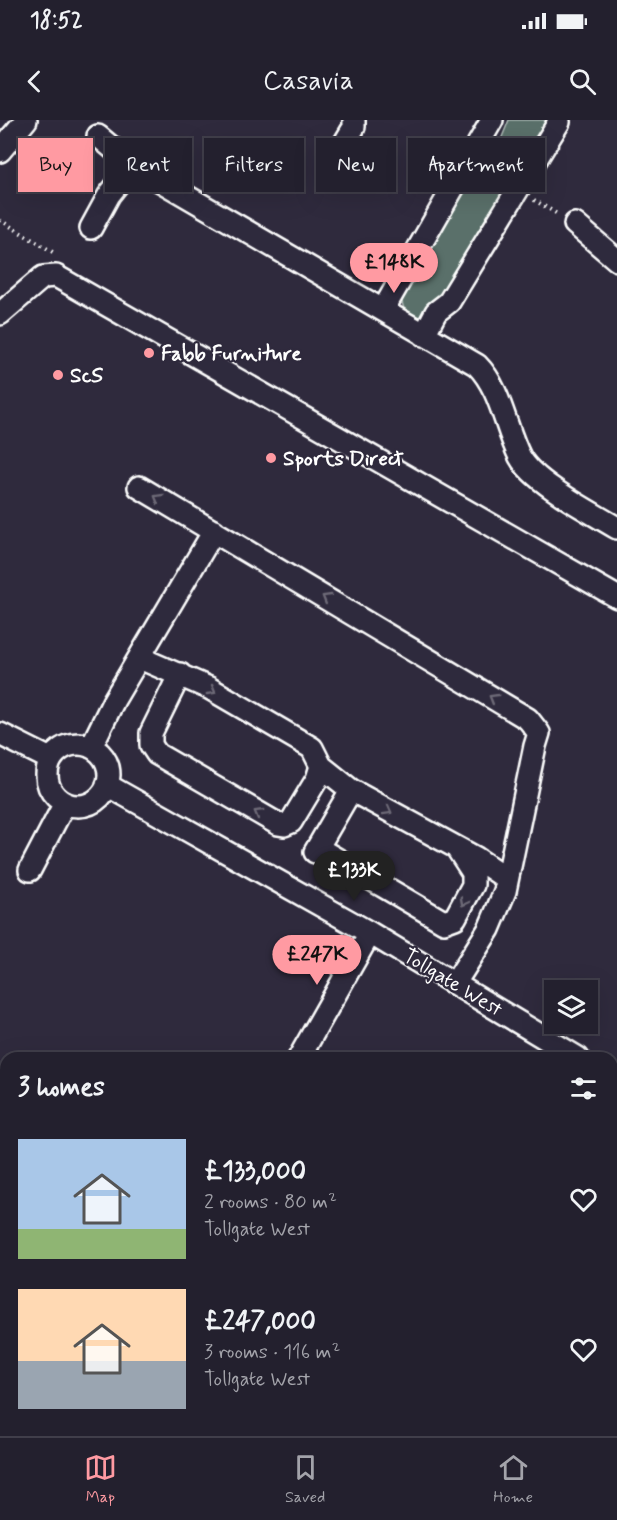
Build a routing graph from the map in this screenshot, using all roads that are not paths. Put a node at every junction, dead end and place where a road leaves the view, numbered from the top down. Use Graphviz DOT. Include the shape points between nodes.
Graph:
graph roads {
  1 [pos="26,120"];
  2 [pos="354,120"];
  3 [pos="492,120"];
  4 [pos="558,120"];
  5 [pos="98,136"];
  6 [pos="348,138"];
  7 [pos="105,142"];
  8 [pos="0,151"];
  9 [pos="111,192"];
  10 [pos="180,192"];
  11 [pos="575,224"];
  12 [pos="91,228"];
  13 [pos="617,260"];
  14 [pos="383,310"];
  15 [pos="0,314"];
  16 [pos="424,335"];
  17 [pos="139,487"];
  18 [pos="617,528"];
  19 [pos="213,531"];
  20 [pos="617,597"];
  21 [pos="140,658"];
  22 [pos="180,674"];
  23 [pos="0,734"];
  24 [pos="91,747"];
  25 [pos="51,759"];
  26 [pos="321,766"];
  27 [pos="107,785"];
  28 [pos="351,790"];
  29 [pos="64,803"];
  30 [pos="458,850"];
  31 [pos="30,870"];
  32 [pos="507,879"];
  33 [pos="370,933"];
  34 [pos="455,983"];
  35 [pos="302,1052"];
  36 [pos="568,1052"];
  1 -- 8 [label="street"];
  2 -- 6 [label="street"];
  3 -- 14 [label="street"];
  4 -- 16 [label="street" via="449,302 436,312"];
  5 -- 7 [label="street"];
  9 -- 12 [label="street"];
  10 -- 14 [label="street"];
  11 -- 13 [label="street"];
  14 -- 16 [label="street"];
  15 -- 20 [label="street" via="43,277 56,276"];
  16 -- 18 [label="street" via="477,365 487,376 521,459 539,479"];
  19 -- 17 [label="street, one-way"];
  19 -- 21 [label="street"];
  32 -- 19 [label="street, one-way" via="539,733 528,718"];
  21 -- 22 [label="street"];
  21 -- 24 [label="street" via="114,699"];
  22 -- 26 [label="street, one-way" via="312,748"];
  26 -- 22 [label="street, one-way" via="291,822 284,825 157,754 151,745 151,733"];
  23 -- 25 [label="street"];
  24 -- 25 [label="street" via="68,745"];
  24 -- 27 [label="street" via="106,763"];
  25 -- 29 [label="street" via="46,771 48,784 54,796"];
  26 -- 28 [label="street"];
  27 -- 29 [label="street" via="102,794 85,805"];
  27 -- 33 [label="street, Tollgate West"];
  28 -- 30 [label="street, one-way"];
  30 -- 28 [label="street, one-way" via="473,873 473,885 455,918 444,922 316,850"];
  29 -- 31 [label="street"];
  30 -- 32 [label="street"];
  32 -- 34 [label="street" via="498,912"];
  33 -- 34 [label="street, Tollgate West"];
  33 -- 35 [label="street"];
  34 -- 36 [label="street, Tollgate West"];
}
